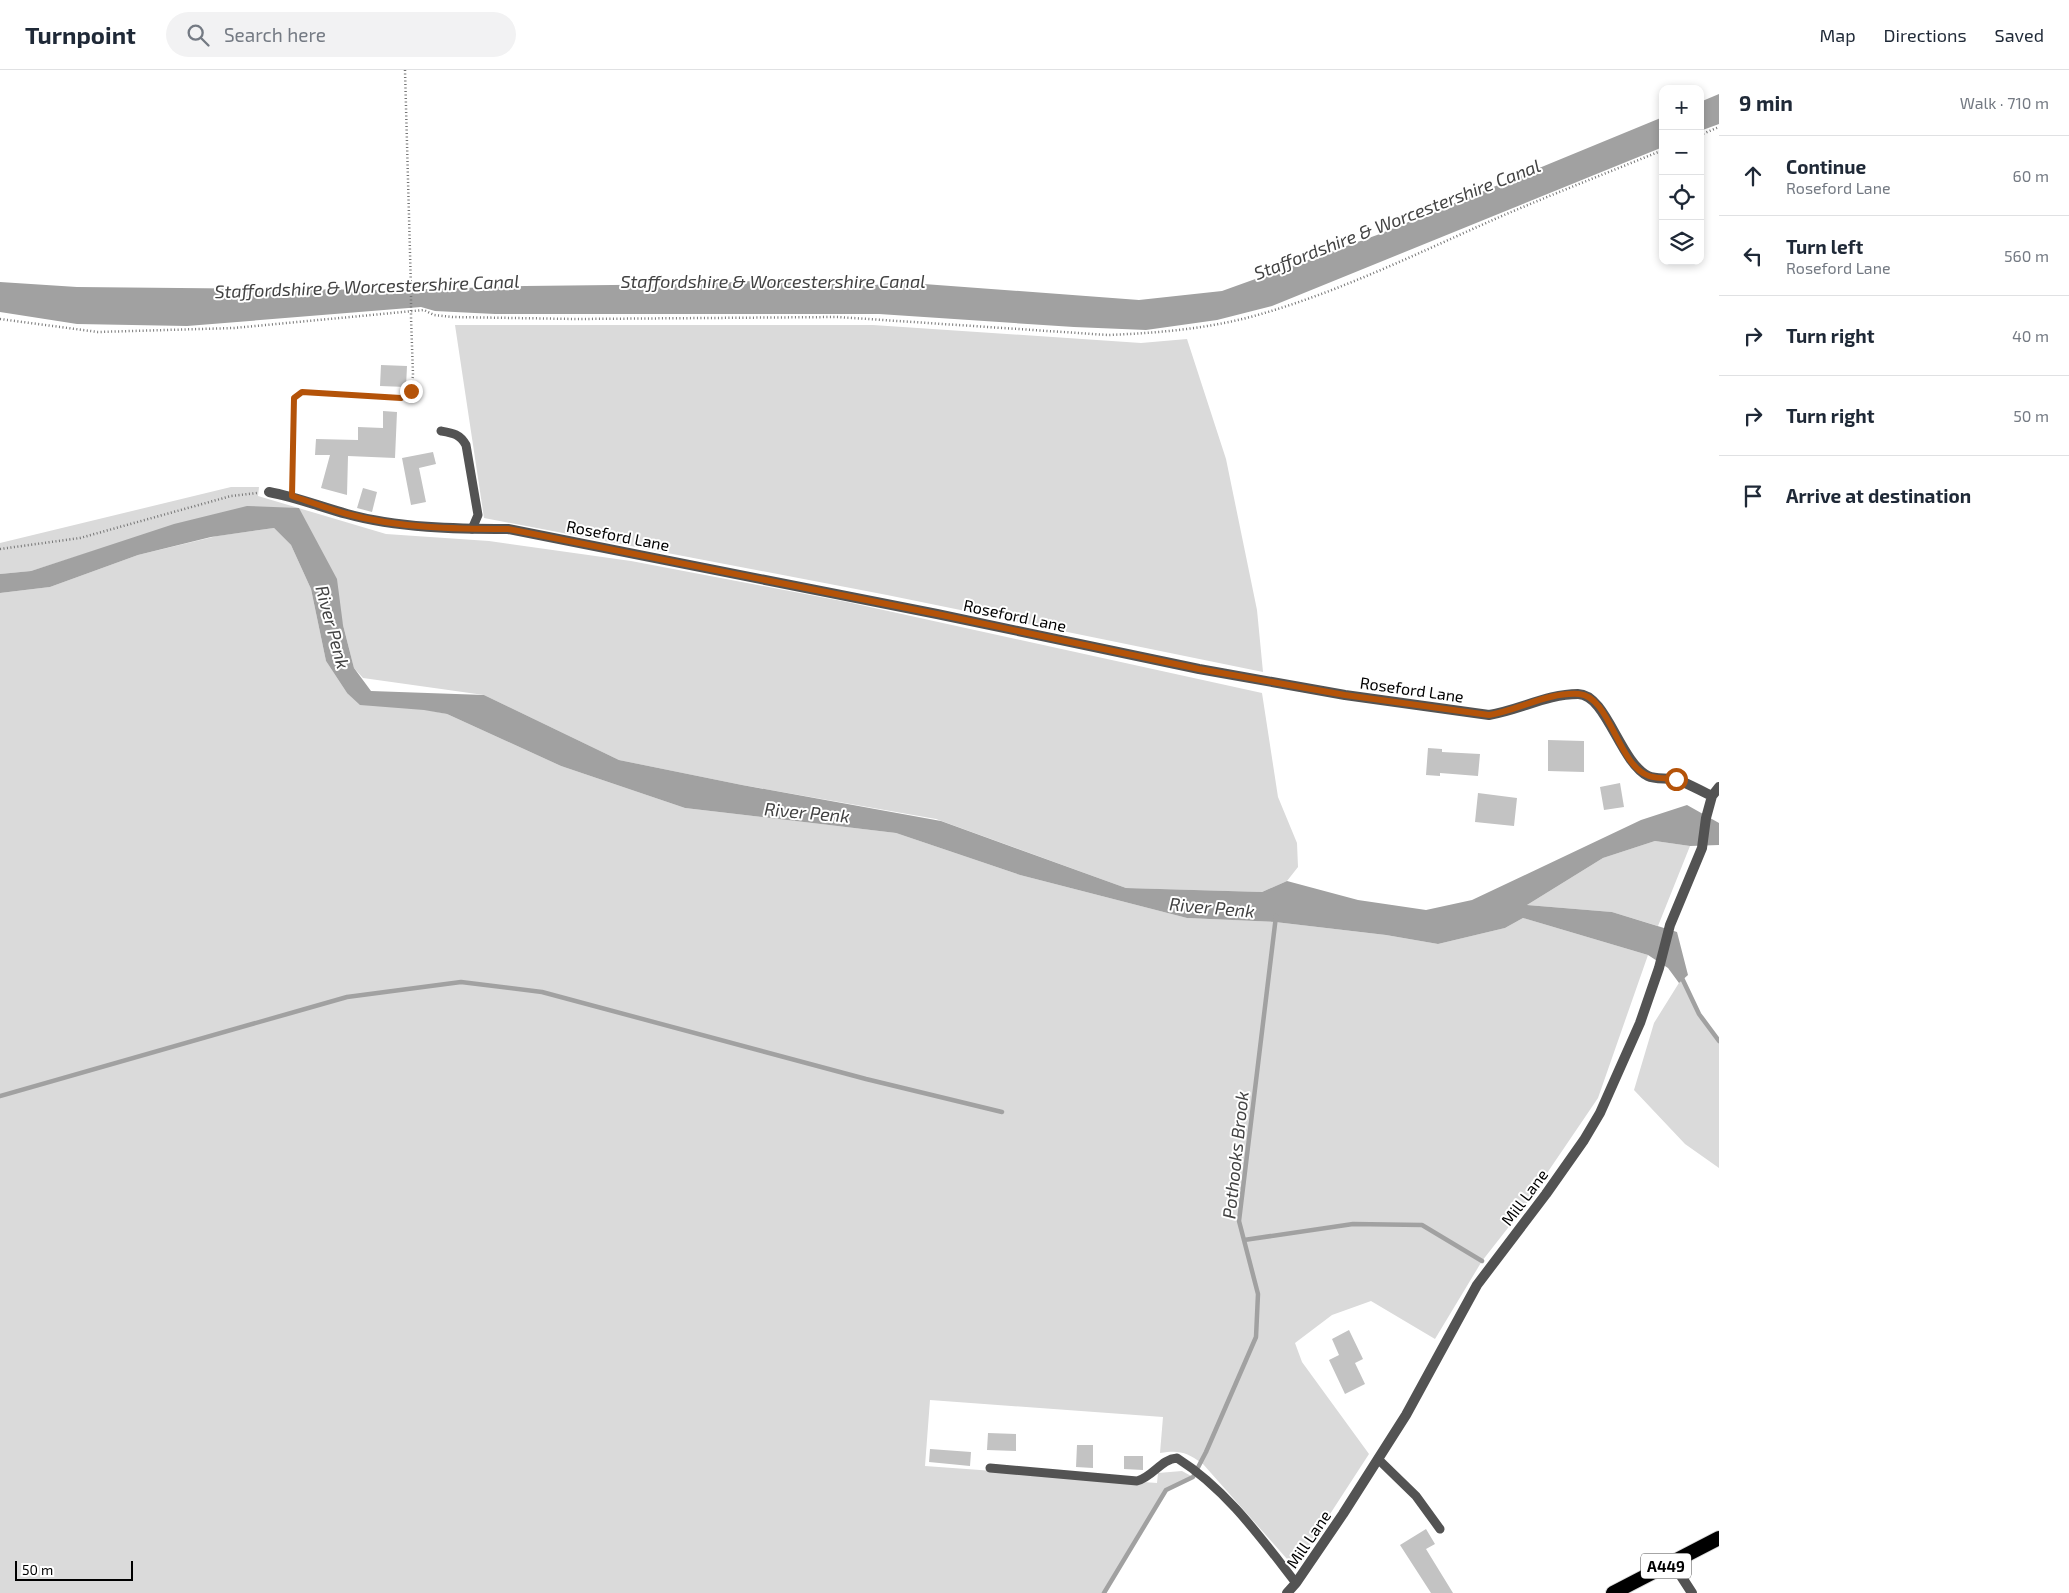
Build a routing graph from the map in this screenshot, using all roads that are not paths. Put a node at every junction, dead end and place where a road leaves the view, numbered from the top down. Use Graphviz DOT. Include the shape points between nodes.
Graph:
graph roads {
  1 [pos="441,431"];
  2 [pos="269,492"];
  3 [pos="472,529"];
  4 [pos="1719,788"];
  5 [pos="1712,796"];
  6 [pos="1378,1459"];
  7 [pos="990,1468"];
  8 [pos="1440,1529"];
  9 [pos="1719,1538"];
  10 [pos="1672,1562"];
  11 [pos="1296,1583"];
  12 [pos="1287,1593"];
  13 [pos="1612,1593"];
  14 [pos="1692,1593"];
  1 -- 3 [label="lane" via="456,434 466,445 478,515"];
  2 -- 3 [label="street, Roseford Lane" via="292,496 348,515 394,523"];
  3 -- 5 [label="street, Roseford Lane" via="508,529 1199,669 1345,695 1489,715 1510,712 1554,696 1581,694 1598,705 1632,763 1648,776 1676,779"];
  4 -- 5 [label="street, Mill Lane"];
  5 -- 6 [label="street, Mill Lane" via="1702,848 1670,925 1640,1023 1600,1113 1546,1194 1476,1285 1406,1416"];
  6 -- 8 [label="lane" via="1416,1496"];
  6 -- 11 [label="street, Mill Lane"];
  7 -- 11 [label="lane" via="1137,1481 1150,1475 1170,1458 1177,1458 1204,1478 1246,1519"];
  9 -- 10 [label="highway, A449"];
  10 -- 13 [label="highway, A449"];
  10 -- 14 [label="street"];
  11 -- 12 [label="street, Mill Lane"];
}
